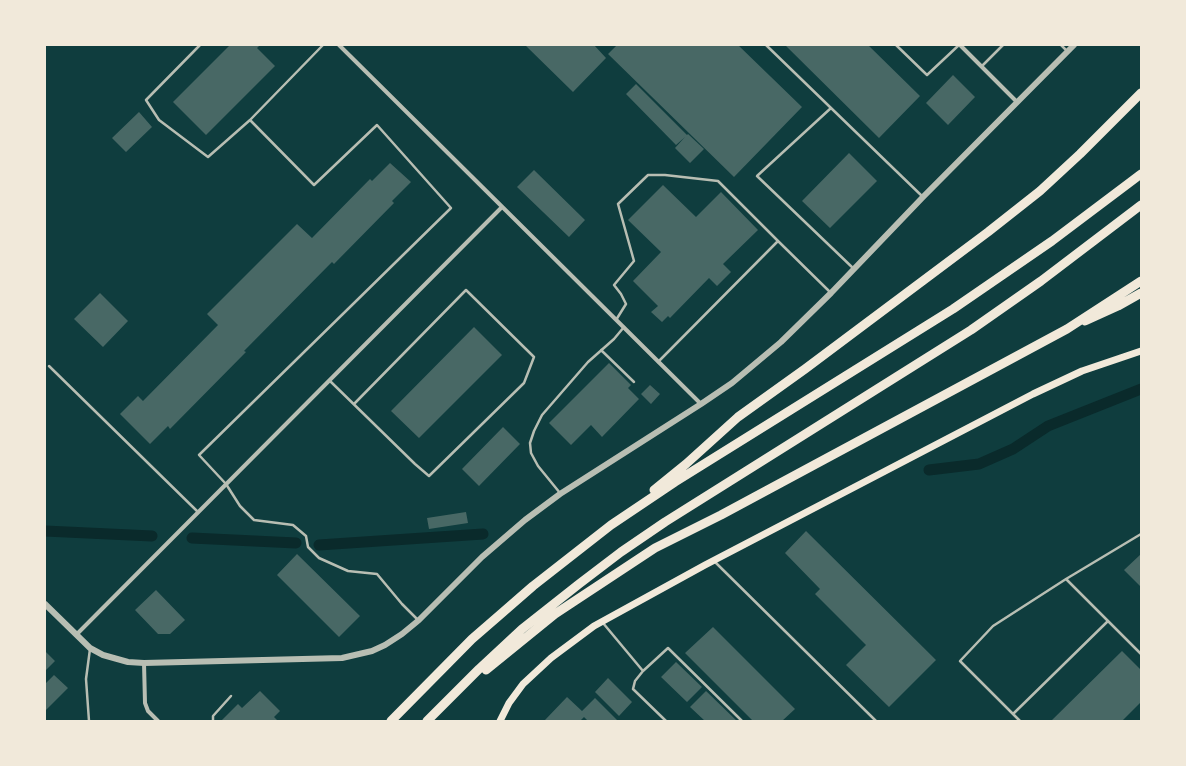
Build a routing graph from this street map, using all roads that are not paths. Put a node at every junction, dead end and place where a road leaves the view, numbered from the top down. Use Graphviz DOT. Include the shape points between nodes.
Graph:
graph roads {
  1 [pos="200,45"];
  2 [pos="323,45"];
  3 [pos="339,45"];
  4 [pos="766,45"];
  5 [pos="896,45"];
  6 [pos="960,45"];
  7 [pos="1003,45"];
  8 [pos="1062,45"];
  9 [pos="1074,45"];
  10 [pos="1068,51"];
  11 [pos="982,67"];
  12 [pos="1140,95"];
  13 [pos="1017,102"];
  14 [pos="830,108"];
  15 [pos="250,120"];
  16 [pos="1141,174"];
  17 [pos="923,197"];
  18 [pos="1141,205"];
  19 [pos="502,207"];
  20 [pos="778,241"];
  21 [pos="854,269"];
  22 [pos="1141,281"];
  23 [pos="831,293"];
  24 [pos="1141,294"];
  25 [pos="616,320"];
  26 [pos="624,327"];
  27 [pos="1067,329"];
  28 [pos="601,350"];
  29 [pos="1141,351"];
  30 [pos="658,362"];
  31 [pos="49,366"];
  32 [pos="329,380"];
  33 [pos="634,382"];
  34 [pos="354,404"];
  35 [pos="701,404"];
  36 [pos="226,484"];
  37 [pos="560,494"];
  38 [pos="198,512"];
  39 [pos="612,525"];
  40 [pos="1141,534"];
  41 [pos="713,560"];
  42 [pos="1066,579"];
  43 [pos="45,604"];
  44 [pos="419,620"];
  45 [pos="602,621"];
  46 [pos="1108,621"];
  47 [pos="76,635"];
  48 [pos="90,648"];
  49 [pos="1141,654"];
  50 [pos="144,663"];
  51 [pos="643,671"];
  52 [pos="231,696"];
  53 [pos="1013,714"];
  54 [pos="89,721"];
  55 [pos="158,721"];
  56 [pos="213,721"];
  57 [pos="391,721"];
  58 [pos="427,721"];
  59 [pos="500,721"];
  60 [pos="666,721"];
  61 [pos="742,721"];
  62 [pos="876,721"];
  63 [pos="1020,721"];
  1 -- 15 [label="lane" via="146,100 159,120 208,157"];
  2 -- 15 [label="lane"];
  3 -- 19 [label="street"];
  4 -- 14 [label="lane"];
  5 -- 6 [label="lane" via="927,75"];
  6 -- 11 [label="street"];
  7 -- 11 [label="lane"];
  8 -- 10 [label="lane"];
  9 -- 10 [label="street"];
  10 -- 13 [label="street"];
  11 -- 13 [label="street"];
  12 -- 39 [label="highway" via="1040,191 738,417"];
  13 -- 17 [label="street"];
  14 -- 17 [label="lane"];
  14 -- 21 [label="lane" via="757,176"];
  15 -- 36 [label="lane" via="314,185 377,125 451,208 198,455"];
  16 -- 39 [label="highway" via="1052,241 953,309 675,482"];
  17 -- 21 [label="street"];
  18 -- 58 [label="highway" via="1041,281 970,330 621,552 522,629"];
  19 -- 25 [label="street"];
  19 -- 32 [label="street"];
  20 -- 23 [label="lane"];
  20 -- 25 [label="lane" via="718,181 665,174 648,175 618,204 634,261 614,285 626,304"];
  20 -- 30 [label="lane"];
  21 -- 23 [label="street"];
  22 -- 27 [label="highway"];
  23 -- 35 [label="street" via="760,360"];
  24 -- 27 [label="highway"];
  25 -- 26 [label="street"];
  26 -- 28 [label="lane"];
  26 -- 30 [label="street"];
  27 -- 58 [label="highway" via="655,548 555,614"];
  28 -- 33 [label="lane"];
  28 -- 37 [label="lane" via="542,415 530,443 531,454 538,466"];
  29 -- 41 [label="main road" via="1082,371 1033,394"];
  30 -- 35 [label="street"];
  31 -- 38 [label="lane"];
  32 -- 34 [label="lane"];
  32 -- 36 [label="street"];
  34 -- 34 [label="lane" via="429,476 524,383 534,357 466,290"];
  35 -- 37 [label="street"];
  36 -- 38 [label="street"];
  36 -- 44 [label="lane" via="240,506 254,520 293,525 306,536 308,547 319,558 348,571 377,574"];
  37 -- 44 [label="street" via="482,556"];
  38 -- 47 [label="street"];
  39 -- 57 [label="highway" via="502,613"];
  40 -- 42 [label="lane"];
  41 -- 45 [label="main road"];
  41 -- 62 [label="lane"];
  42 -- 46 [label="lane"];
  42 -- 53 [label="lane" via="993,626 960,660"];
  43 -- 47 [label="street"];
  44 -- 50 [label="street" via="385,645 342,658"];
  45 -- 51 [label="lane"];
  45 -- 59 [label="main road" via="551,658 524,684"];
  46 -- 49 [label="lane"];
  46 -- 53 [label="lane"];
  47 -- 48 [label="street"];
  48 -- 50 [label="street" via="120,660"];
  48 -- 54 [label="lane" via="86,679"];
  50 -- 55 [label="street" via="145,703 148,711"];
  51 -- 60 [label="lane" via="635,681 633,689"];
  51 -- 61 [label="lane" via="668,648"];
  52 -- 56 [label="lane" via="213,716"];
  53 -- 63 [label="lane"];
}
